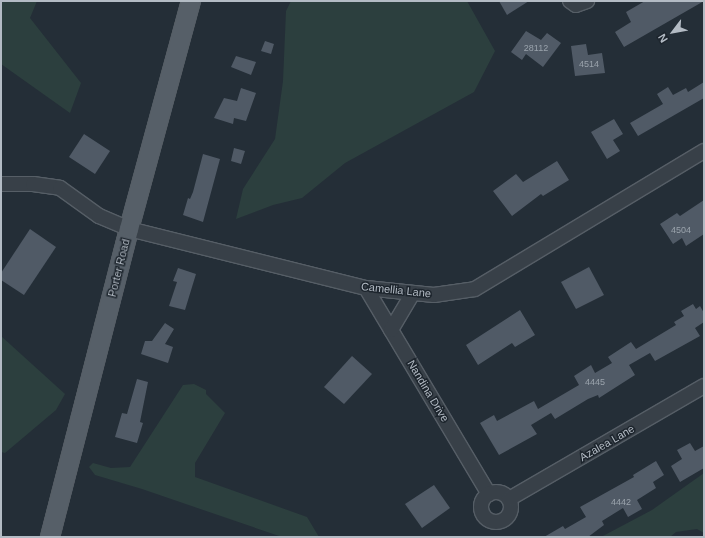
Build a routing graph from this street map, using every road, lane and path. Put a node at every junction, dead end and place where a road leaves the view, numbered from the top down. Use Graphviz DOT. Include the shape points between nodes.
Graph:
graph roads {
  1 [pos="191,1"];
  2 [pos="570,1"];
  3 [pos="586,2"];
  4 [pos="704,151"];
  5 [pos="1,184"];
  6 [pos="129,229"];
  7 [pos="366,288"];
  8 [pos="413,293"];
  9 [pos="392,330"];
  10 [pos="704,386"];
  11 [pos="489,494"];
  12 [pos="509,499"];
  13 [pos="50,537"];
  1 -- 6 [label="main road, Porter Road"];
  2 -- 3 [label="street" via="576,5"];
  4 -- 8 [label="street, Camellia Lane" via="475,289 434,295"];
  5 -- 6 [label="street, Camellia Lane" via="33,184 60,188 99,216"];
  6 -- 7 [label="street, Camellia Lane"];
  6 -- 13 [label="main road, Porter Road"];
  7 -- 8 [label="street, Camellia Lane"];
  7 -- 9 [label="street, Nandina Drive"];
  8 -- 9 [label="street"];
  9 -- 11 [label="street, Nandina Drive"];
  10 -- 12 [label="street, Azalea Lane"];
  11 -- 12 [label="street" via="502,493"];
  11 -- 12 [label="street" via="482,502 482,512 493,522 502,521 510,514"];
}
